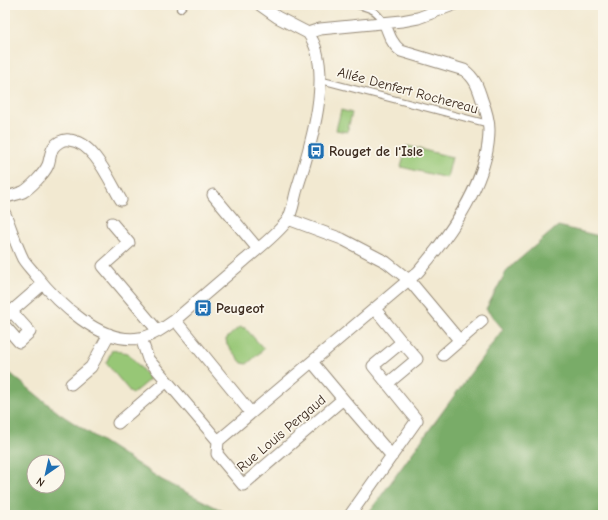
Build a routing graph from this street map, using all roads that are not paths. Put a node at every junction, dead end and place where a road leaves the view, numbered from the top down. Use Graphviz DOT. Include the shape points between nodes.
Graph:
graph roads {
  1 [pos="260,5"];
  2 [pos="357,5"];
  3 [pos="453,5"];
  4 [pos="385,24"];
  5 [pos="308,33"];
  6 [pos="320,80"];
  7 [pos="489,124"];
  8 [pos="213,194"];
  9 [pos="5,197"];
  10 [pos="121,200"];
  11 [pos="5,214"];
  12 [pos="288,219"];
  13 [pos="112,223"];
  14 [pos="8,229"];
  15 [pos="258,249"];
  16 [pos="409,280"];
  17 [pos="43,284"];
  18 [pos="375,309"];
  19 [pos="8,315"];
  20 [pos="175,320"];
  21 [pos="482,321"];
  22 [pos="5,326"];
  23 [pos="158,332"];
  24 [pos="109,334"];
  25 [pos="141,338"];
  26 [pos="460,340"];
  27 [pos="402,342"];
  28 [pos="443,355"];
  29 [pos="312,362"];
  30 [pos="167,381"];
  31 [pos="71,384"];
  32 [pos="387,384"];
  33 [pos="343,399"];
  34 [pos="252,413"];
  35 [pos="118,423"];
  36 [pos="218,441"];
  37 [pos="392,456"];
  38 [pos="350,515"];
  1 -- 5 [label="street"];
  2 -- 4 [label="lane" via="379,14"];
  3 -- 4 [label="street" via="418,18"];
  4 -- 5 [label="street"];
  4 -- 7 [label="street" via="390,38 401,51 464,70 471,75 477,84"];
  5 -- 6 [label="street" via="317,51"];
  6 -- 7 [label="lane, Allée Denfert Rochereau"];
  6 -- 12 [label="street" via="319,102 309,146"];
  7 -- 16 [label="street" via="489,145 478,180 447,236 435,253"];
  8 -- 15 [label="street"];
  9 -- 10 [label="street" via="24,191 38,179 47,167 53,148 58,142 66,139 86,146 97,159"];
  11 -- 14 [label="street"];
  12 -- 15 [label="street"];
  12 -- 16 [label="street" via="342,238 386,262"];
  13 -- 23 [label="street" via="129,243 103,266"];
  14 -- 17 [label="street" via="24,260"];
  15 -- 20 [label="street"];
  16 -- 18 [label="street"];
  16 -- 26 [label="street"];
  17 -- 19 [label="street"];
  17 -- 24 [label="street" via="73,312 95,328"];
  18 -- 27 [label="street"];
  18 -- 29 [label="street"];
  19 -- 22 [label="street" via="30,332 19,342"];
  20 -- 23 [label="street"];
  20 -- 34 [label="street"];
  21 -- 26 [label="street"];
  23 -- 25 [label="street"];
  24 -- 25 [label="street" via="126,339"];
  24 -- 31 [label="street" via="91,366"];
  25 -- 30 [label="street" via="148,360"];
  26 -- 28 [label="street"];
  27 -- 32 [label="street" via="373,366"];
  27 -- 32 [label="street" via="417,359"];
  29 -- 33 [label="street, Rue Louis Pergaud"];
  29 -- 34 [label="street"];
  30 -- 35 [label="street"];
  30 -- 36 [label="street"];
  32 -- 37 [label="street" via="417,420"];
  33 -- 36 [label="street, Rue Louis Pergaud" via="243,485 217,454"];
  33 -- 37 [label="street, Rue Louis Pergaud"];
  34 -- 36 [label="street"];
  37 -- 38 [label="street"];
}
